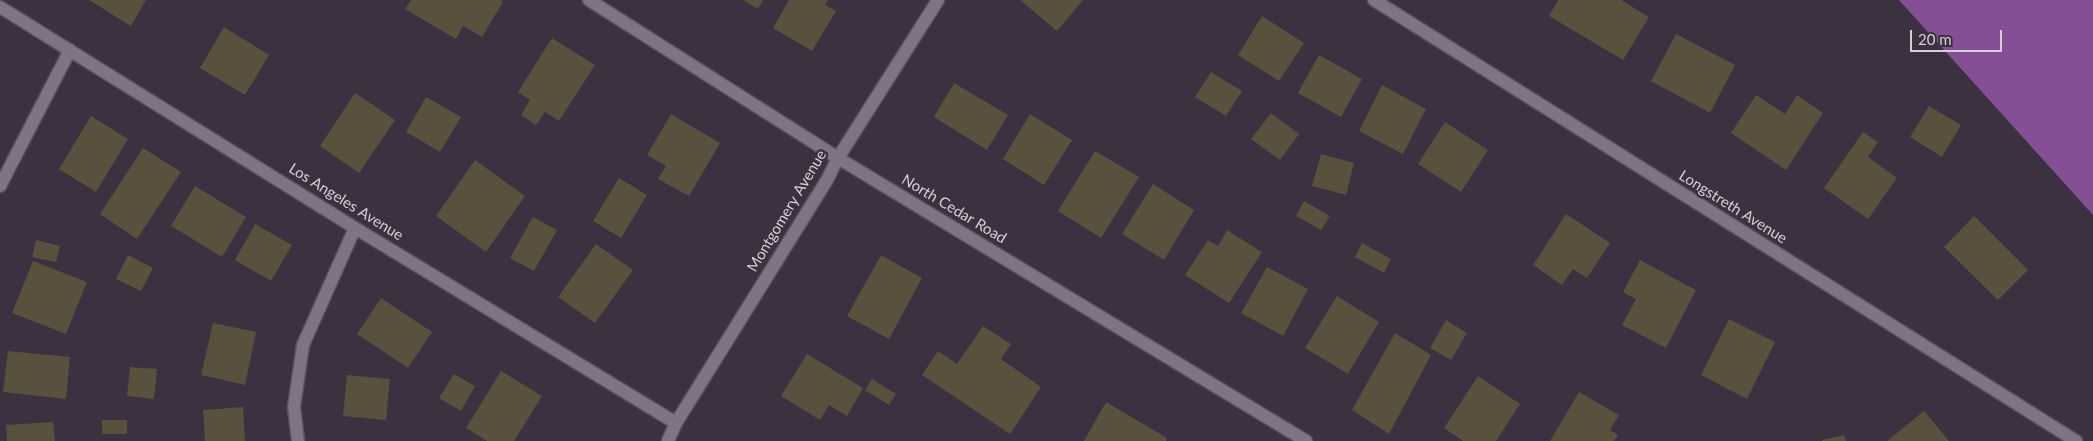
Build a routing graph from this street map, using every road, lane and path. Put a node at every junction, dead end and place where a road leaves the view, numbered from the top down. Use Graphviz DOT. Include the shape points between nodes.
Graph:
graph roads {
  1 [pos="589,0"];
  2 [pos="938,0"];
  3 [pos="1374,0"];
  4 [pos="0,6"];
  5 [pos="70,50"];
  6 [pos="838,158"];
  7 [pos="0,186"];
  8 [pos="355,228"];
  9 [pos="676,423"];
  10 [pos="298,441"];
  11 [pos="668,441"];
  12 [pos="1306,441"];
  13 [pos="2076,441"];
  1 -- 6 [label="street, North Cedar Road"];
  2 -- 6 [label="street, Montgomery Avenue"];
  3 -- 13 [label="street, Longstreth Avenue"];
  4 -- 5 [label="street, Los Angeles Avenue"];
  5 -- 7 [label="street"];
  5 -- 8 [label="street, Los Angeles Avenue"];
  6 -- 9 [label="street, Montgomery Avenue"];
  6 -- 12 [label="street, North Cedar Road"];
  8 -- 9 [label="street, Los Angeles Avenue"];
  8 -- 10 [label="street" via="303,345 294,407"];
  9 -- 11 [label="street, Montgomery Avenue"];
}
